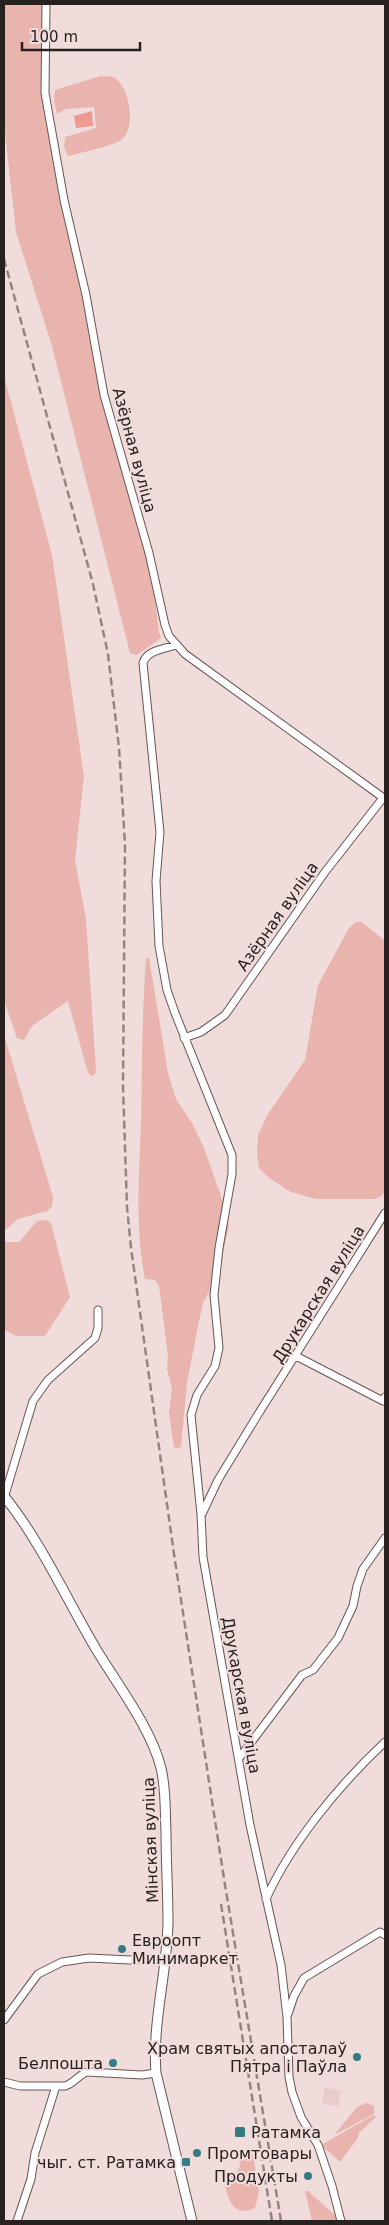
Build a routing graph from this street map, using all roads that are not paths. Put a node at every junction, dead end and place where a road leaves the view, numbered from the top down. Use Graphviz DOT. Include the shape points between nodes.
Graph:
graph roads {
  1 [pos="46,4"];
  2 [pos="176,645"];
  3 [pos="384,799"];
  4 [pos="184,1038"];
  5 [pos="385,1213"];
  6 [pos="98,1310"];
  7 [pos="296,1356"];
  8 [pos="385,1397"];
  9 [pos="4,1497"];
  10 [pos="202,1514"];
  11 [pos="385,1538"];
  12 [pos="385,1742"];
  13 [pos="240,1758"];
  14 [pos="266,1899"];
  15 [pos="384,1932"];
  16 [pos="166,1958"];
  17 [pos="287,2017"];
  18 [pos="4,2020"];
  19 [pos="156,2073"];
  20 [pos="4,2082"];
  21 [pos="56,2086"];
  22 [pos="17,2221"];
  23 [pos="192,2221"];
  24 [pos="341,2221"];
  1 -- 2 [label="street, Азёрная вуліца" via="45,93 64,200 86,295 104,396 149,553 165,625"];
  2 -- 3 [label="street, Азёрная вуліца"];
  2 -- 4 [label="street" via="149,653 143,663 160,832 156,881 159,946 167,990"];
  3 -- 4 [label="street, Азёрная вуліца" via="325,872 225,1015 201,1032"];
  4 -- 10 [label="street" via="232,1155 214,1295 219,1348 215,1366 197,1395 191,1415"];
  5 -- 7 [label="street, Друкарская вуліца"];
  6 -- 9 [label="street" via="95,1338 48,1380 33,1401"];
  7 -- 8 [label="street" via="383,1401"];
  7 -- 10 [label="street, Друкарская вуліца" via="218,1480"];
  9 -- 16 [label="street, Мінская вуліца" via="34,1540 159,1759 165,1794"];
  10 -- 13 [label="street, Друкарская вуліца" via="203,1557"];
  11 -- 13 [label="street" via="363,1569 353,1606 338,1638 313,1670 302,1675"];
  12 -- 14 [label="street" via="333,1798 282,1866"];
  13 -- 14 [label="street, Друкарская вуліца"];
  14 -- 17 [label="street, Друкарская вуліца" via="281,1965"];
  15 -- 17 [label="street" via="304,1978"];
  16 -- 18 [label="street" via="89,1958 62,1962 38,1974"];
  16 -- 19 [label="street, Мінская вуліца" via="155,2033"];
  17 -- 24 [label="street, Друкарская вуліца" via="292,2092 301,2117 318,2145"];
  19 -- 21 [label="street" via="87,2072 71,2084"];
  19 -- 23 [label="street, Мінская вуліца"];
  20 -- 21 [label="street" via="20,2086"];
  21 -- 22 [label="street"];
}
